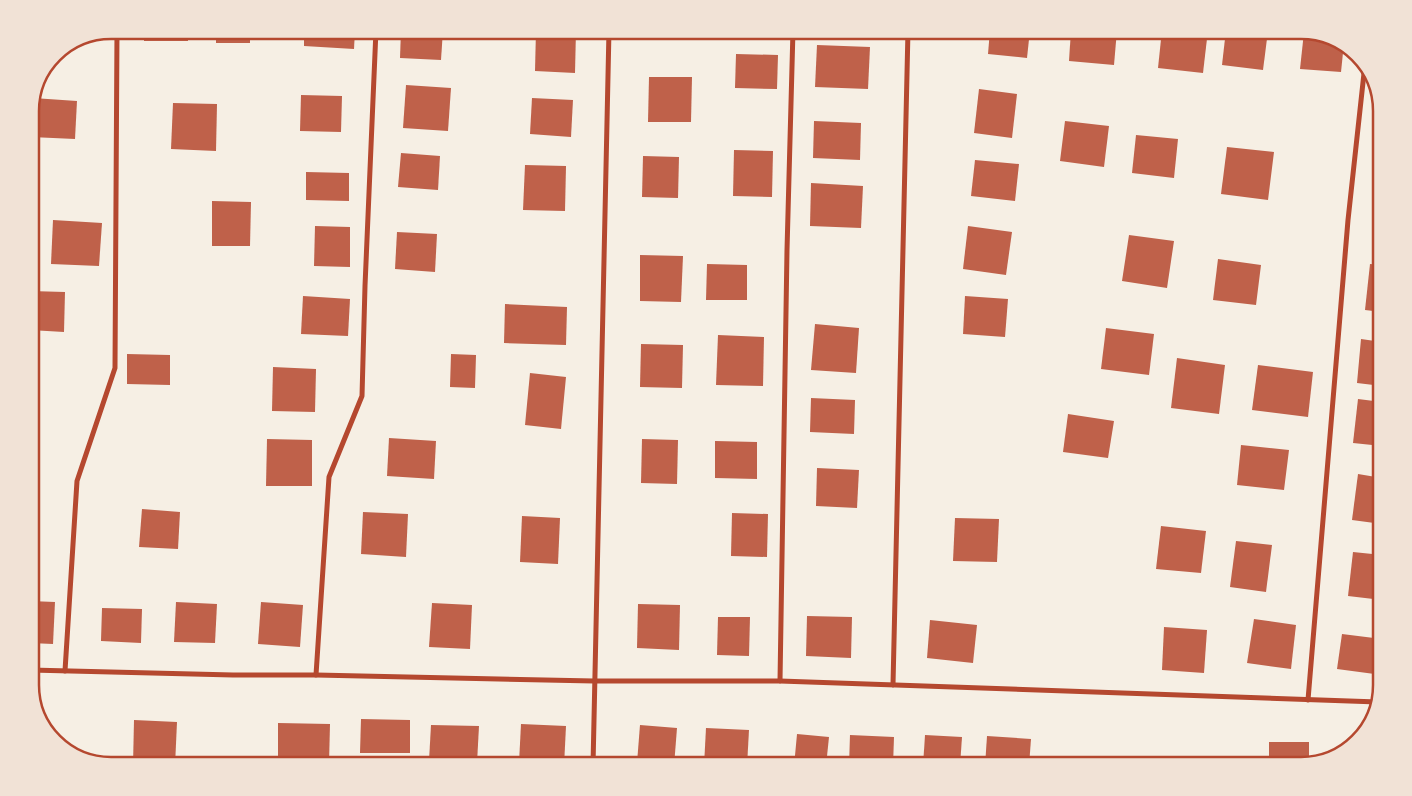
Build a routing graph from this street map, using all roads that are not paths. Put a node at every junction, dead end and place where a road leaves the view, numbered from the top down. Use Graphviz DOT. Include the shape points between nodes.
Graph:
graph roads {
  1 [pos="117,39"];
  2 [pos="376,39"];
  3 [pos="609,39"];
  4 [pos="793,39"];
  5 [pos="908,39"];
  6 [pos="1364,75"];
  7 [pos="39,670"];
  8 [pos="64,671"];
  9 [pos="316,675"];
  10 [pos="594,680"];
  11 [pos="780,681"];
  12 [pos="893,685"];
  13 [pos="1308,700"];
  14 [pos="1371,702"];
  15 [pos="593,757"];
  1 -- 8 [label="street" via="115,368 77,481"];
  2 -- 9 [label="street" via="362,396 329,477"];
  3 -- 10 [label="street"];
  4 -- 11 [label="street"];
  5 -- 12 [label="street"];
  6 -- 13 [label="street"];
  7 -- 8 [label="street"];
  8 -- 9 [label="street"];
  9 -- 10 [label="street"];
  10 -- 11 [label="street"];
  10 -- 15 [label="street"];
  11 -- 12 [label="street"];
  12 -- 13 [label="street"];
  13 -- 14 [label="street"];
}
